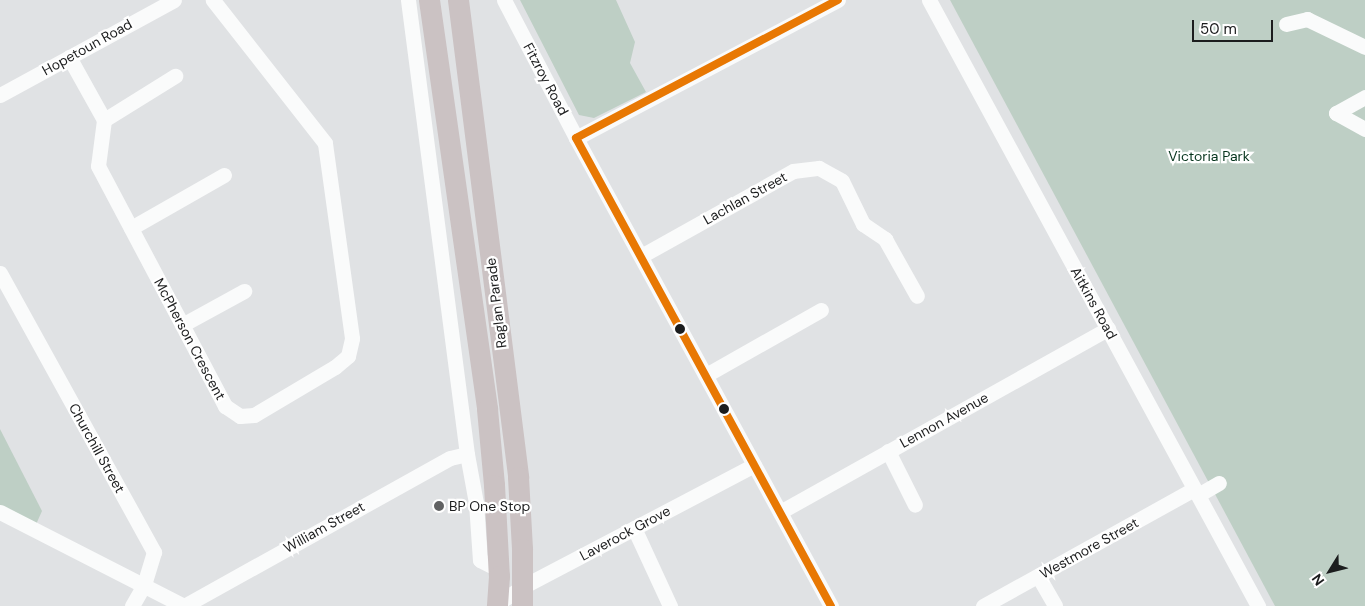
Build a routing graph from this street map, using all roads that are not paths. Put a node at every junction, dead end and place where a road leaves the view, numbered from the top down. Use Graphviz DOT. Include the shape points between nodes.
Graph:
graph roads {
  1 [pos="174,0"];
  2 [pos="213,0"];
  3 [pos="408,0"];
  4 [pos="429,0"];
  5 [pos="458,0"];
  6 [pos="504,0"];
  7 [pos="838,0"];
  8 [pos="929,0"];
  9 [pos="1286,24"];
  10 [pos="1365,47"];
  11 [pos="69,57"];
  12 [pos="174,76"];
  13 [pos="0,94"];
  14 [pos="1365,97"];
  15 [pos="104,120"];
  16 [pos="1365,129"];
  17 [pos="576,138"];
  18 [pos="224,175"];
  19 [pos="131,228"];
  20 [pos="641,256"];
  21 [pos="0,273"];
  22 [pos="244,291"];
  23 [pos="917,296"];
  24 [pos="820,310"];
  25 [pos="182,325"];
  26 [pos="1108,329"];
  27 [pos="706,375"];
  28 [pos="888,451"];
  29 [pos="467,454"];
  30 [pos="754,465"];
  31 [pos="1219,483"];
  32 [pos="1196,492"];
  33 [pos="915,505"];
  34 [pos="0,512"];
  35 [pos="780,512"];
  36 [pos="14,519"];
  37 [pos="0,527"];
  38 [pos="634,528"];
  39 [pos="498,569"];
  40 [pos="1038,576"];
  41 [pos="144,585"];
  42 [pos="522,597"];
  43 [pos="496,605"];
  44 [pos="132,606"];
  45 [pos="184,606"];
  46 [pos="670,606"];
  47 [pos="832,606"];
  48 [pos="983,606"];
  49 [pos="1055,606"];
  50 [pos="1258,606"];
  1 -- 11 [label="street, Hopetoun Road"];
  2 -- 25 [label="street, McPherson Crescent" via="325,143 352,338 348,356 335,367 254,414 240,416 225,406"];
  3 -- 29 [label="street"];
  4 -- 39 [label="highway, Raglan Parade" via="487,409"];
  5 -- 42 [label="highway, Raglan Parade" via="518,477"];
  6 -- 17 [label="street, Fitzroy Road"];
  7 -- 17 [label="street"];
  8 -- 26 [label="street, Aitkins Road"];
  9 -- 10 [label="street" via="1307,19"];
  11 -- 13 [label="street, Hopetoun Road"];
  11 -- 15 [label="street"];
  12 -- 15 [label="street"];
  14 -- 16 [label="street" via="1336,113"];
  15 -- 19 [label="street, McPherson Crescent" via="98,166"];
  17 -- 20 [label="street, Fitzroy Road"];
  18 -- 19 [label="street"];
  19 -- 25 [label="street, McPherson Crescent"];
  20 -- 23 [label="street, Lachlan Street" via="793,171 819,168 842,181 859,218 866,228 885,239"];
  20 -- 27 [label="street, Fitzroy Road"];
  21 -- 41 [label="street, Churchill Street" via="154,552"];
  22 -- 25 [label="street"];
  24 -- 27 [label="street"];
  26 -- 28 [label="street, Lennon Avenue"];
  26 -- 32 [label="street, Aitkins Road"];
  27 -- 30 [label="street, Fitzroy Road"];
  28 -- 33 [label="street"];
  28 -- 35 [label="street, Lennon Avenue"];
  29 -- 39 [label="street" via="476,503 480,560"];
  29 -- 45 [label="street, William Street" via="433,467"];
  30 -- 35 [label="street, Fitzroy Road"];
  30 -- 38 [label="street, Laverock Grove"];
  31 -- 32 [label="street, Westmore Street"];
  32 -- 40 [label="street, Westmore Street"];
  32 -- 50 [label="street, Aitkins Road"];
  34 -- 36 [label="street"];
  35 -- 47 [label="street, Fitzroy Road"];
  36 -- 37 [label="street"];
  36 -- 41 [label="street"];
  38 -- 42 [label="street, Laverock Grove"];
  38 -- 46 [label="street"];
  39 -- 43 [label="highway, Raglan Parade"];
  40 -- 48 [label="street, Westmore Street"];
  40 -- 49 [label="street"];
  41 -- 44 [label="street, Churchill Street"];
  41 -- 45 [label="street"];
  42 -- 43 [label="street, Laverock Grove"];
}
